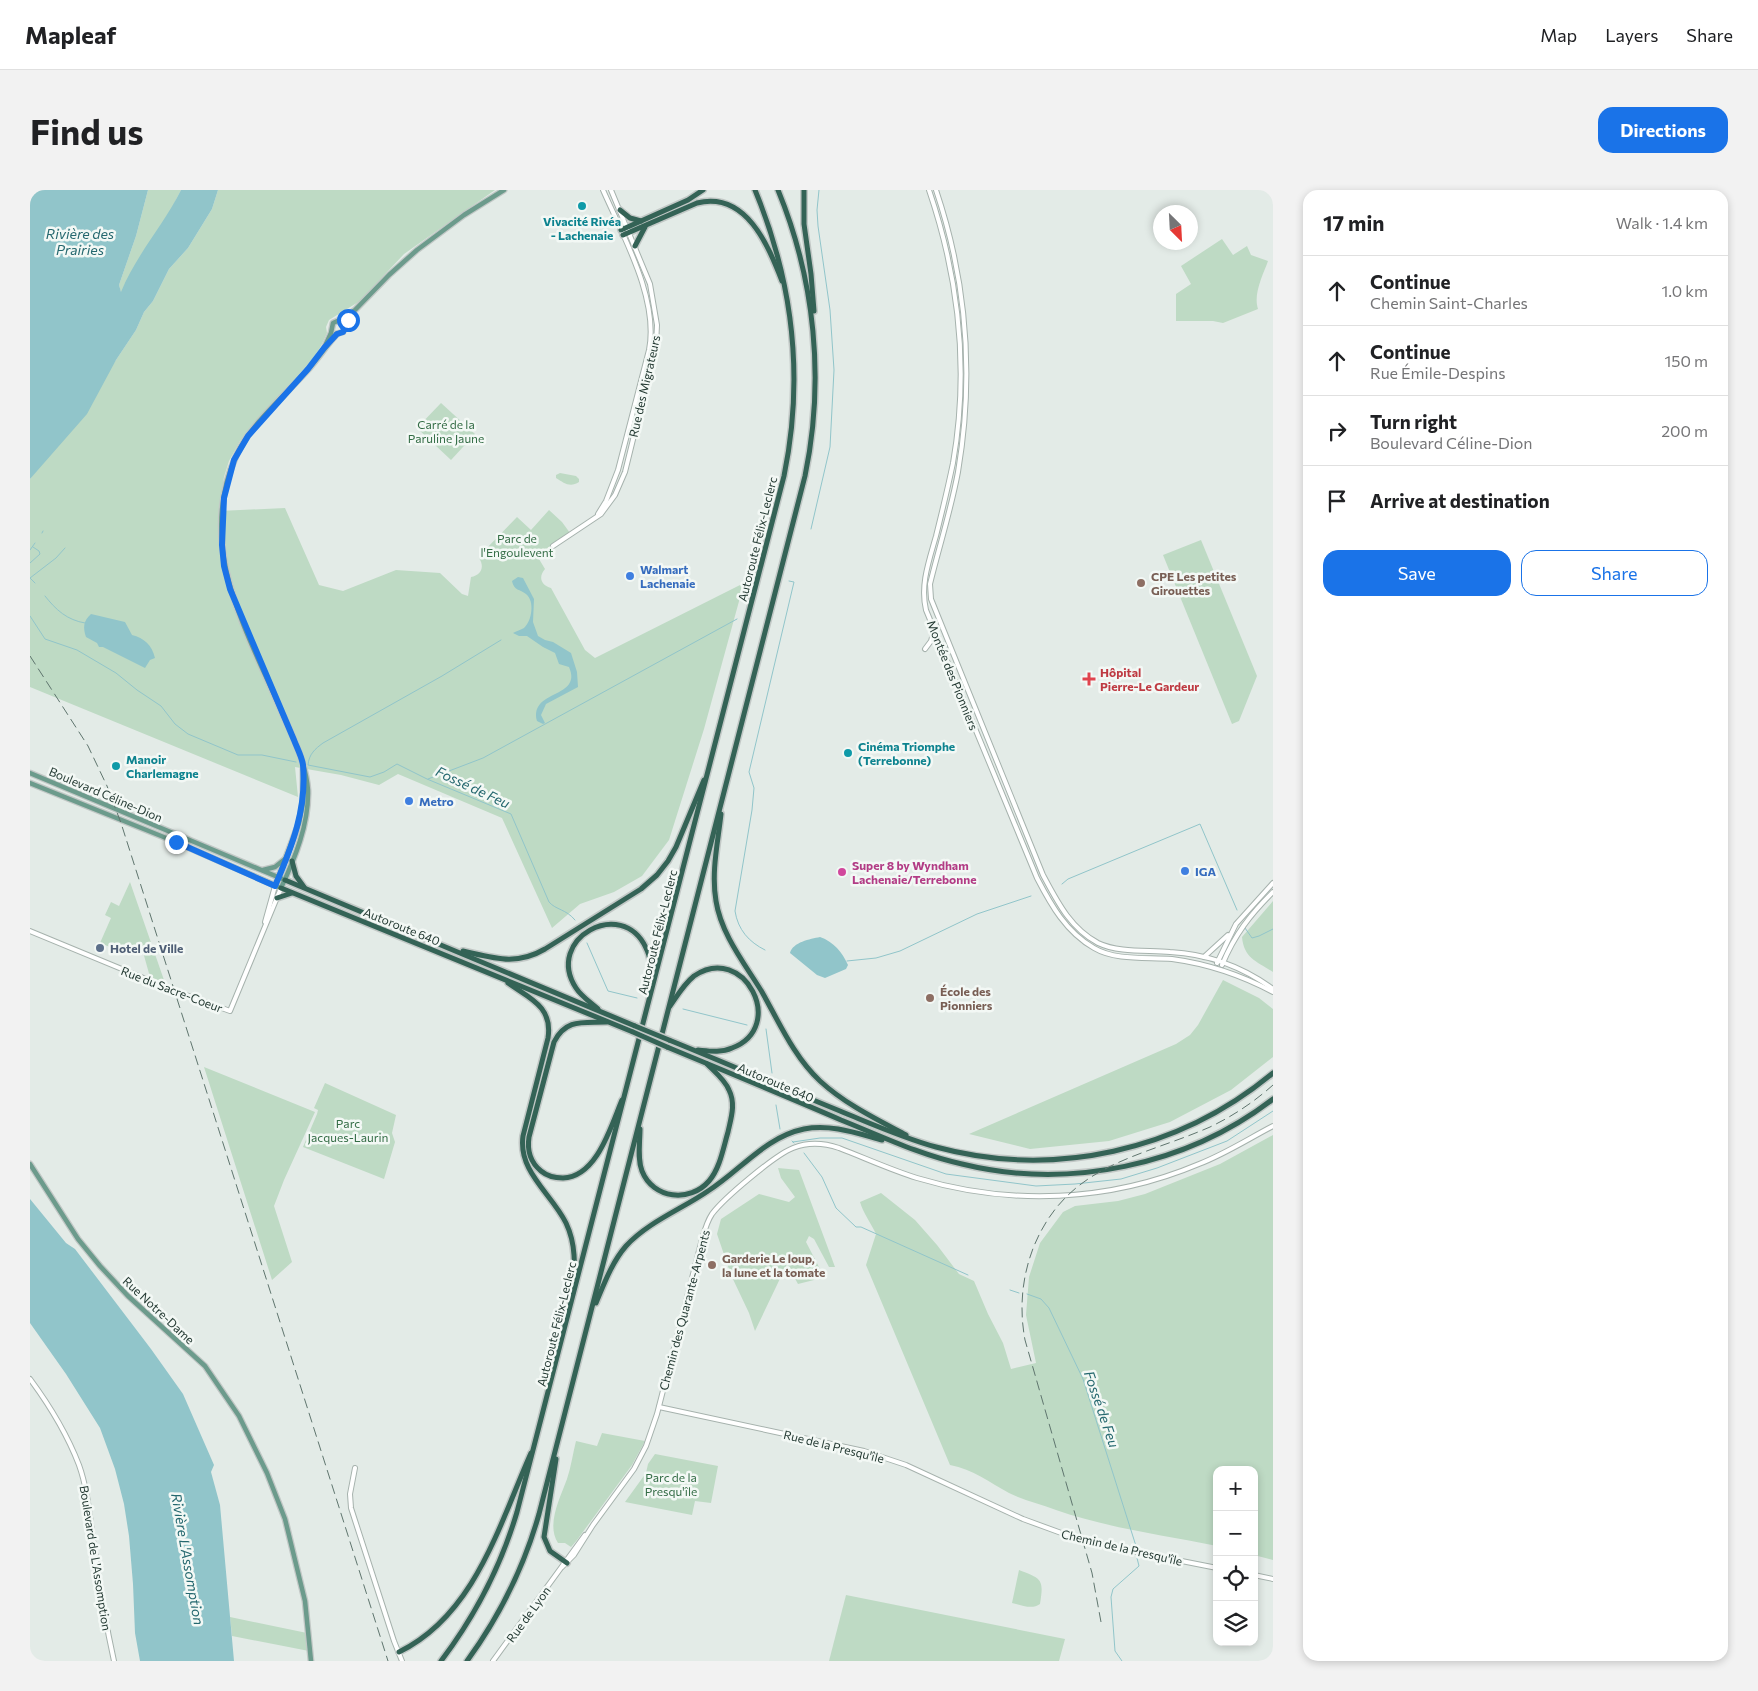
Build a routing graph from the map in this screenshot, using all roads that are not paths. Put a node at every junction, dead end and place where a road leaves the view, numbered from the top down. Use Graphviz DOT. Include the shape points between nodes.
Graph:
graph roads {
  1 [pos="504,190"];
  2 [pos="603,190"];
  3 [pos="612,190"];
  4 [pos="703,190"];
  5 [pos="755,190"];
  6 [pos="778,190"];
  7 [pos="804,190"];
  8 [pos="930,190"];
  9 [pos="936,190"];
  10 [pos="620,210"];
  11 [pos="641,221"];
  12 [pos="645,226"];
  13 [pos="628,230"];
  14 [pos="622,233"];
  15 [pos="635,246"];
  16 [pos="788,298"];
  17 [pos="355,310"];
  18 [pos="339,321"];
  19 [pos="345,326"];
  20 [pos="332,330"];
  21 [pos="337,334"];
  22 [pos="324,348"];
  23 [pos="815,351"];
  24 [pos="594,519"];
  25 [pos="553,546"];
  26 [pos="930,556"];
  27 [pos="936,558"];
  28 [pos="934,628"];
  29 [pos="925,649"];
  30 [pos="711,761"];
  31 [pos="1000,772"];
  32 [pos="30,773"];
  33 [pos="994,775"];
  34 [pos="30,782"];
  35 [pos="724,794"];
  36 [pos="305,807"];
  37 [pos="287,858"];
  38 [pos="292,861"];
  39 [pos="262,870"];
  40 [pos="282,879"];
  41 [pos="1273,883"];
  42 [pos="278,887"];
  43 [pos="304,888"];
  44 [pos="1273,892"];
  45 [pos="293,893"];
  46 [pos="277,898"];
  47 [pos="265,926"];
  48 [pos="30,931"];
  49 [pos="1230,933"];
  50 [pos="449,948"];
  51 [pos="1204,957"];
  52 [pos="1218,960"];
  53 [pos="1223,962"];
  54 [pos="1215,967"];
  55 [pos="1220,969"];
  56 [pos="499,977"];
  57 [pos="1273,991"];
  58 [pos="651,994"];
  59 [pos="668,1008"];
  60 [pos="603,1013"];
  61 [pos="608,1022"];
  62 [pos="634,1029"];
  63 [pos="668,1043"];
  64 [pos="694,1050"];
  65 [pos="704,1062"];
  66 [pos="1273,1073"];
  67 [pos="628,1083"];
  68 [pos="1273,1098"];
  69 [pos="640,1119"];
  70 [pos="1273,1126"];
  71 [pos="924,1144"];
  72 [pos="907,1147"];
  73 [pos="30,1164"];
  74 [pos="573,1300"];
  75 [pos="590,1316"];
  76 [pos="30,1379"];
  77 [pos="659,1407"];
  78 [pos="560,1434"];
  79 [pos="537,1439"];
  80 [pos="355,1468"];
  81 [pos="599,1518"];
  82 [pos="1029,1521"];
  83 [pos="565,1564"];
  84 [pos="1213,1567"];
  85 [pos="1258,1576"];
  86 [pos="1273,1579"];
  87 [pos="399,1652"];
  88 [pos="114,1661"];
  89 [pos="311,1661"];
  90 [pos="402,1661"];
  91 [pos="441,1661"];
  92 [pos="467,1661"];
  93 [pos="493,1661"];
  1 -- 17 [label="main road" via="459,218 412,254"];
  2 -- 14 [label="street, Rue des Migrateurs"];
  3 -- 10 [label="street, Rue des Migrateurs"];
  4 -- 11 [label="highway"];
  5 -- 16 [label="highway, Autoroute Félix-Leclerc" via="776,249"];
  6 -- 23 [label="highway" via="803,269"];
  7 -- 23 [label="highway" via="803,221 813,292"];
  8 -- 26 [label="street, Montée des Pionniers" via="952,274 960,359 953,464"];
  9 -- 27 [label="street, Montée des Pionniers" via="957,264 967,362 958,473"];
  10 -- 11 [label="highway"];
  10 -- 13 [label="street, Rue des Migrateurs"];
  11 -- 13 [label="highway"];
  12 -- 13 [label="highway"];
  12 -- 15 [label="highway"];
  12 -- 16 [label="highway" via="703,202 735,208 748,218 761,236"];
  13 -- 14 [label="highway"];
  13 -- 15 [label="street, Rue des Migrateurs"];
  14 -- 24 [label="street, Rue des Migrateurs" via="644,287 651,342 618,470 606,502"];
  15 -- 24 [label="street, Rue des Migrateurs" via="652,292 657,325 656,346 623,478 612,501"];
  16 -- 30 [label="highway, Autoroute Félix-Leclerc" via="794,371 790,443"];
  17 -- 18 [label="main road"];
  17 -- 19 [label="main road"];
  18 -- 19 [label="main road"];
  18 -- 20 [label="main road" via="333,323"];
  19 -- 21 [label="main road" via="343,332"];
  20 -- 21 [label="main road"];
  20 -- 22 [label="main road"];
  21 -- 22 [label="main road"];
  22 -- 36 [label="main road" via="241,446 227,483 222,517 223,559 230,589 303,765"];
  23 -- 35 [label="highway" via="814,412 805,476"];
  24 -- 25 [label="street, Rue des Migrateurs"];
  26 -- 27 [label="street"];
  26 -- 28 [label="street, Montée des Pionniers" via="924,593 926,610"];
  27 -- 31 [label="street, Montée des Pionniers" via="930,584 933,607"];
  28 -- 29 [label="street" via="933,638"];
  28 -- 33 [label="street, Montée des Pionniers"];
  30 -- 50 [label="highway" via="674,852 645,887 529,957 502,960"];
  30 -- 58 [label="highway, Autoroute Félix-Leclerc"];
  31 -- 33 [label="street"];
  31 -- 51 [label="street, Montée des Pionniers" via="1043,875 1059,906 1077,928 1111,947"];
  32 -- 39 [label="main road, Boulevard Céline-Dion"];
  33 -- 54 [label="street, Montée des Pionniers" via="1037,878 1054,909 1073,932 1103,952"];
  34 -- 42 [label="main road, Boulevard Céline-Dion"];
  35 -- 59 [label="highway"];
  35 -- 71 [label="highway" via="714,886 720,917 730,938 800,1057 817,1078 858,1109"];
  36 -- 37 [label="main road"];
  36 -- 38 [label="main road" via="303,832"];
  37 -- 39 [label="main road"];
  37 -- 40 [label="main road"];
  38 -- 40 [label="main road"];
  38 -- 43 [label="highway"];
  39 -- 40 [label="main road, Boulevard Céline-Dion"];
  40 -- 42 [label="main road"];
  40 -- 43 [label="highway, Autoroute 640"];
  41 -- 49 [label="street"];
  42 -- 45 [label="highway, Autoroute 640"];
  42 -- 46 [label="street"];
  42 -- 47 [label="street" via="268,908"];
  43 -- 50 [label="highway, Autoroute 640"];
  44 -- 53 [label="street" via="1238,932"];
  45 -- 46 [label="highway"];
  45 -- 56 [label="highway, Autoroute 640"];
  46 -- 47 [label="street"];
  47 -- 48 [label="street, Rue du Sacre-Coeur" via="230,1011"];
  49 -- 51 [label="street"];
  49 -- 52 [label="street"];
  50 -- 60 [label="highway, Autoroute 640"];
  51 -- 52 [label="street, Montée des Pionniers"];
  52 -- 53 [label="street, Montée des Pionniers"];
  52 -- 54 [label="street"];
  53 -- 55 [label="street"];
  53 -- 57 [label="street, Montée des Pionniers" via="1251,974"];
  54 -- 55 [label="street, Montée des Pionniers"];
  55 -- 57 [label="street, Montée des Pionniers"];
  56 -- 61 [label="highway, Autoroute 640"];
  56 -- 74 [label="highway" via="539,1005 548,1022 548,1038 522,1150 528,1167 569,1231 574,1258"];
  58 -- 60 [label="highway" via="650,956 640,938 627,928 616,925 592,928 573,946 569,971 578,991"];
  58 -- 67 [label="highway, Autoroute Félix-Leclerc"];
  59 -- 64 [label="highway" via="689,981 706,971 733,972 753,989 758,1014 747,1039 727,1050"];
  59 -- 69 [label="highway"];
  60 -- 62 [label="highway, Autoroute 640"];
  61 -- 62 [label="highway, Autoroute 640"];
  61 -- 67 [label="highway" via="570,1025 554,1042 529,1136 529,1152 538,1168 560,1178 573,1176 585,1169 602,1147"];
  62 -- 63 [label="highway, Autoroute 640, bridge"];
  63 -- 64 [label="highway, Autoroute 640"];
  63 -- 65 [label="highway, Autoroute 640"];
  64 -- 71 [label="highway, Autoroute 640"];
  65 -- 69 [label="highway" via="725,1084 733,1105 719,1162 704,1186 691,1194 677,1196 650,1183 640,1163"];
  65 -- 72 [label="highway, Autoroute 640"];
  66 -- 71 [label="highway, Autoroute 640" via="1233,1103 1196,1123 1154,1141 1114,1152 1067,1159 1018,1160"];
  67 -- 74 [label="highway, Autoroute Félix-Leclerc"];
  68 -- 72 [label="highway, Autoroute 640" via="1233,1125 1195,1144 1154,1159 1106,1170 1057,1174 1004,1172 954,1163"];
  69 -- 75 [label="highway"];
  70 -- 77 [label="street, Chemin des Quarante-Arpents" via="1210,1160 1165,1177 1113,1190 1059,1196 996,1194 941,1184 827,1145 809,1144 790,1149 728,1198 710,1219"];
  72 -- 75 [label="highway" via="828,1127 799,1130 776,1140 713,1188 630,1241 616,1259"];
  73 -- 89 [label="main road, Rue Notre-Dame" via="100,1266 205,1366 246,1427 285,1519 300,1577"];
  74 -- 79 [label="highway, Autoroute Félix-Leclerc"];
  75 -- 78 [label="highway"];
  76 -- 88 [label="street, Boulevard de L'Assomption" via="56,1416 79,1467 89,1504 100,1592"];
  77 -- 81 [label="street, Chemin des Quarante-Arpents" via="644,1452"];
  77 -- 82 [label="street, Rue de la Presqu'île" via="870,1452 919,1470"];
  78 -- 83 [label="highway" via="544,1537 550,1551"];
  78 -- 92 [label="highway" via="523,1559 498,1611"];
  79 -- 87 [label="highway" via="473,1581 440,1622"];
  79 -- 91 [label="highway, Autoroute Félix-Leclerc" via="517,1512 497,1568 473,1613"];
  80 -- 87 [label="street" via="350,1502"];
  81 -- 83 [label="street, Rue de Lyon"];
  82 -- 84 [label="street, Chemin de la Presqu'île" via="1093,1542"];
  83 -- 93 [label="street, Rue de Lyon"];
  85 -- 86 [label="street"];
  87 -- 90 [label="street"];
}
